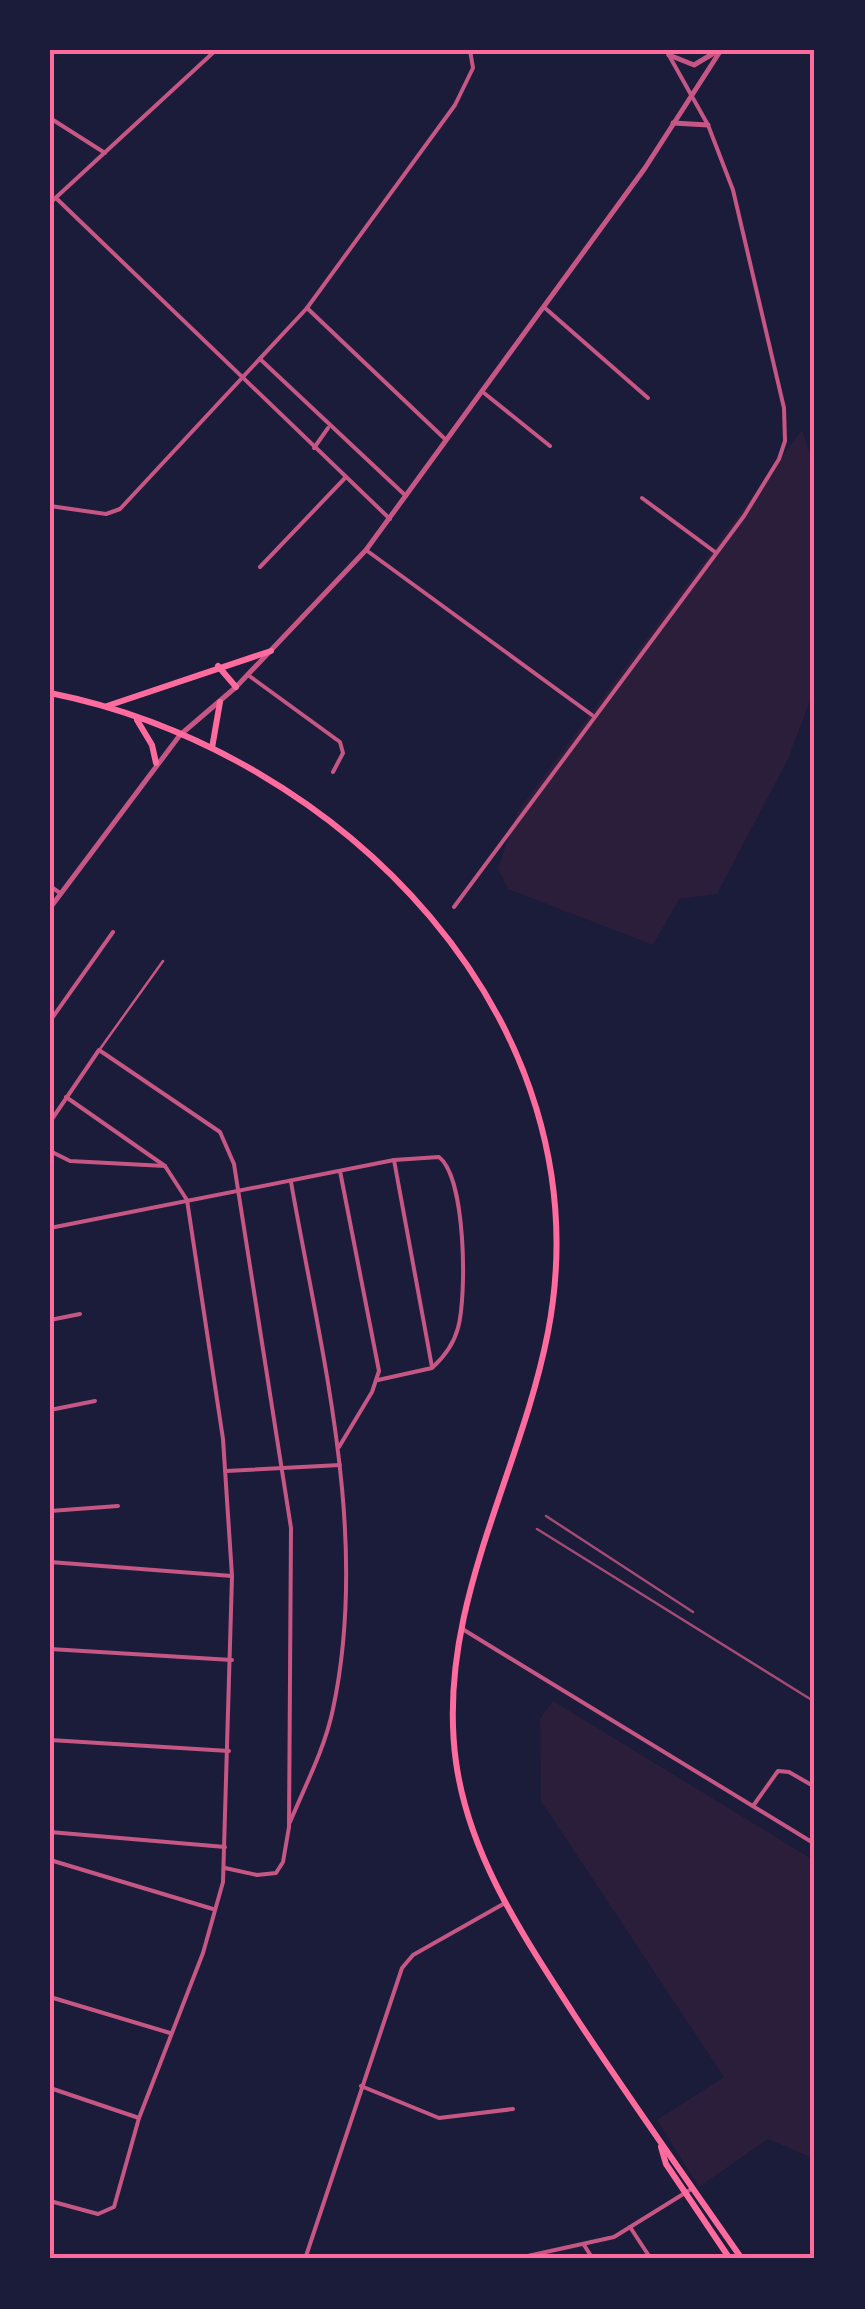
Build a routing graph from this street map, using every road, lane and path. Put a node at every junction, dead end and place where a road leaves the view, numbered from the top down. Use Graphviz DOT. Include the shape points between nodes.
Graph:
graph roads {
  1 [pos="216,50"];
  2 [pos="470,50"];
  3 [pos="720,50"];
  4 [pos="668,53"];
  5 [pos="692,94"];
  6 [pos="50,118"];
  7 [pos="673,123"];
  8 [pos="708,125"];
  9 [pos="107,154"];
  10 [pos="57,198"];
  11 [pos="50,203"];
  12 [pos="307,308"];
  13 [pos="544,308"];
  14 [pos="260,359"];
  15 [pos="242,378"];
  16 [pos="484,393"];
  17 [pos="648,398"];
  18 [pos="330,427"];
  19 [pos="448,441"];
  20 [pos="550,446"];
  21 [pos="314,448"];
  22 [pos="345,478"];
  23 [pos="406,497"];
  24 [pos="642,498"];
  25 [pos="50,506"];
  26 [pos="390,519"];
  27 [pos="366,550"];
  28 [pos="716,552"];
  29 [pos="260,567"];
  30 [pos="271,651"];
  31 [pos="218,666"];
  32 [pos="248,675"];
  33 [pos="236,687"];
  34 [pos="50,693"];
  35 [pos="220,702"];
  36 [pos="106,707"];
  37 [pos="593,716"];
  38 [pos="137,718"];
  39 [pos="180,735"];
  40 [pos="212,748"];
  41 [pos="156,763"];
  42 [pos="332,772"];
  43 [pos="50,886"];
  44 [pos="60,893"];
  45 [pos="454,907"];
  46 [pos="50,908"];
  47 [pos="113,932"];
  48 [pos="163,961"];
  49 [pos="50,1021"];
  50 [pos="99,1050"];
  51 [pos="66,1096"];
  52 [pos="50,1122"];
  53 [pos="50,1151"];
  54 [pos="394,1160"];
  55 [pos="165,1166"];
  56 [pos="340,1171"];
  57 [pos="291,1182"];
  58 [pos="240,1193"];
  59 [pos="187,1200"];
  60 [pos="50,1228"];
  61 [pos="80,1314"];
  62 [pos="50,1320"];
  63 [pos="432,1368"];
  64 [pos="378,1380"];
  65 [pos="95,1401"];
  66 [pos="50,1410"];
  67 [pos="338,1447"];
  68 [pos="284,1465"];
  69 [pos="340,1465"];
  70 [pos="226,1471"];
  71 [pos="118,1506"];
  72 [pos="50,1511"];
  73 [pos="50,1562"];
  74 [pos="232,1576"];
  75 [pos="460,1628"];
  76 [pos="50,1649"];
  77 [pos="232,1660"];
  78 [pos="50,1740"];
  79 [pos="230,1751"];
  80 [pos="815,1787"];
  81 [pos="753,1806"];
  82 [pos="288,1827"];
  83 [pos="50,1832"];
  84 [pos="815,1844"];
  85 [pos="226,1847"];
  86 [pos="50,1860"];
  87 [pos="225,1868"];
  88 [pos="505,1903"];
  89 [pos="215,1909"];
  90 [pos="50,1996"];
  91 [pos="170,2033"];
  92 [pos="361,2086"];
  93 [pos="50,2088"];
  94 [pos="514,2109"];
  95 [pos="139,2118"];
  96 [pos="661,2146"];
  97 [pos="693,2188"];
  98 [pos="684,2194"];
  99 [pos="50,2200"];
  100 [pos="630,2227"];
  101 [pos="584,2245"];
  102 [pos="530,2258"];
  103 [pos="305,2259"];
  104 [pos="514,2259"];
  105 [pos="593,2259"];
  106 [pos="650,2259"];
  107 [pos="730,2259"];
  108 [pos="742,2259"];
  1 -- 9 [label="street"];
  2 -- 12 [label="street" via="474,68 456,105"];
  3 -- 4 [label="street" via="694,65"];
  3 -- 5 [label="street"];
  4 -- 5 [label="street"];
  5 -- 7 [label="street"];
  5 -- 8 [label="street"];
  6 -- 9 [label="street"];
  7 -- 8 [label="street"];
  7 -- 13 [label="street"];
  8 -- 28 [label="street" via="743,225 786,424 779,459"];
  9 -- 10 [label="street"];
  10 -- 11 [label="street"];
  10 -- 15 [label="street"];
  12 -- 14 [label="street"];
  12 -- 19 [label="street"];
  13 -- 16 [label="street"];
  13 -- 17 [label="street"];
  14 -- 15 [label="street"];
  14 -- 18 [label="street"];
  15 -- 21 [label="street"];
  15 -- 25 [label="street" via="120,509 106,514"];
  16 -- 19 [label="street"];
  16 -- 20 [label="street"];
  18 -- 21 [label="street"];
  18 -- 23 [label="street"];
  19 -- 23 [label="street"];
  21 -- 22 [label="street"];
  22 -- 26 [label="street"];
  22 -- 29 [label="street"];
  23 -- 26 [label="street"];
  24 -- 28 [label="street"];
  26 -- 27 [label="street"];
  27 -- 30 [label="street"];
  27 -- 37 [label="street"];
  28 -- 37 [label="street"];
  30 -- 31 [label="main road"];
  30 -- 32 [label="street"];
  31 -- 33 [label="main road"];
  31 -- 36 [label="main road"];
  32 -- 33 [label="street"];
  32 -- 42 [label="street" via="333,735 344,753"];
  33 -- 35 [label="street"];
  34 -- 36 [label="main road"];
  35 -- 39 [label="street"];
  35 -- 40 [label="main road"];
  36 -- 38 [label="main road"];
  37 -- 45 [label="street"];
  38 -- 39 [label="main road"];
  38 -- 41 [label="main road"];
  39 -- 40 [label="main road"];
  39 -- 41 [label="street"];
  40 -- 75 [label="main road" via="352,842 433,916 494,1004 539,1116 554,1203 552,1311"];
  41 -- 44 [label="street"];
  43 -- 44 [label="street"];
  44 -- 46 [label="street"];
  47 -- 49 [label="street"];
  48 -- 50 [label="lane"];
  50 -- 51 [label="street"];
  50 -- 58 [label="street" via="220,1132"];
  51 -- 52 [label="street"];
  51 -- 55 [label="street"];
  53 -- 55 [label="street" via="70,1162"];
  54 -- 56 [label="street"];
  54 -- 63 [label="street"];
  54 -- 63 [label="street" via="435,1156 450,1170 462,1246 460,1321"];
  55 -- 59 [label="street"];
  56 -- 57 [label="street"];
  56 -- 64 [label="street"];
  57 -- 58 [label="street"];
  57 -- 67 [label="street"];
  58 -- 59 [label="street"];
  58 -- 68 [label="street"];
  59 -- 60 [label="street"];
  59 -- 70 [label="street"];
  61 -- 62 [label="street"];
  63 -- 64 [label="street"];
  64 -- 67 [label="street"];
  65 -- 66 [label="street"];
  67 -- 69 [label="street"];
  68 -- 69 [label="street"];
  68 -- 70 [label="street"];
  68 -- 82 [label="street" via="292,1554"];
  69 -- 82 [label="street" via="342,1653 333,1712"];
  70 -- 74 [label="street"];
  71 -- 72 [label="street"];
  73 -- 74 [label="street"];
  74 -- 77 [label="street"];
  75 -- 81 [label="street"];
  75 -- 88 [label="main road" via="452,1705 459,1783 472,1831"];
  76 -- 77 [label="street"];
  77 -- 79 [label="street"];
  78 -- 79 [label="street"];
  79 -- 85 [label="street"];
  80 -- 81 [label="street" via="778,1772"];
  81 -- 84 [label="street"];
  82 -- 87 [label="street" via="276,1873"];
  83 -- 85 [label="street"];
  85 -- 87 [label="street"];
  86 -- 89 [label="street"];
  87 -- 89 [label="street"];
  88 -- 92 [label="street" via="406,1962"];
  88 -- 96 [label="main road"];
  89 -- 91 [label="street"];
  90 -- 91 [label="street"];
  91 -- 95 [label="street"];
  92 -- 94 [label="street" via="440,2118"];
  92 -- 103 [label="street"];
  93 -- 95 [label="street"];
  95 -- 99 [label="street" via="110,2212 88,2213"];
  96 -- 97 [label="main road"];
  96 -- 98 [label="main road"];
  97 -- 98 [label="street"];
  97 -- 108 [label="main road"];
  98 -- 100 [label="street"];
  98 -- 107 [label="main road"];
  100 -- 101 [label="street"];
  100 -- 106 [label="street"];
  101 -- 102 [label="street"];
  101 -- 105 [label="street"];
  102 -- 104 [label="street"];
}
